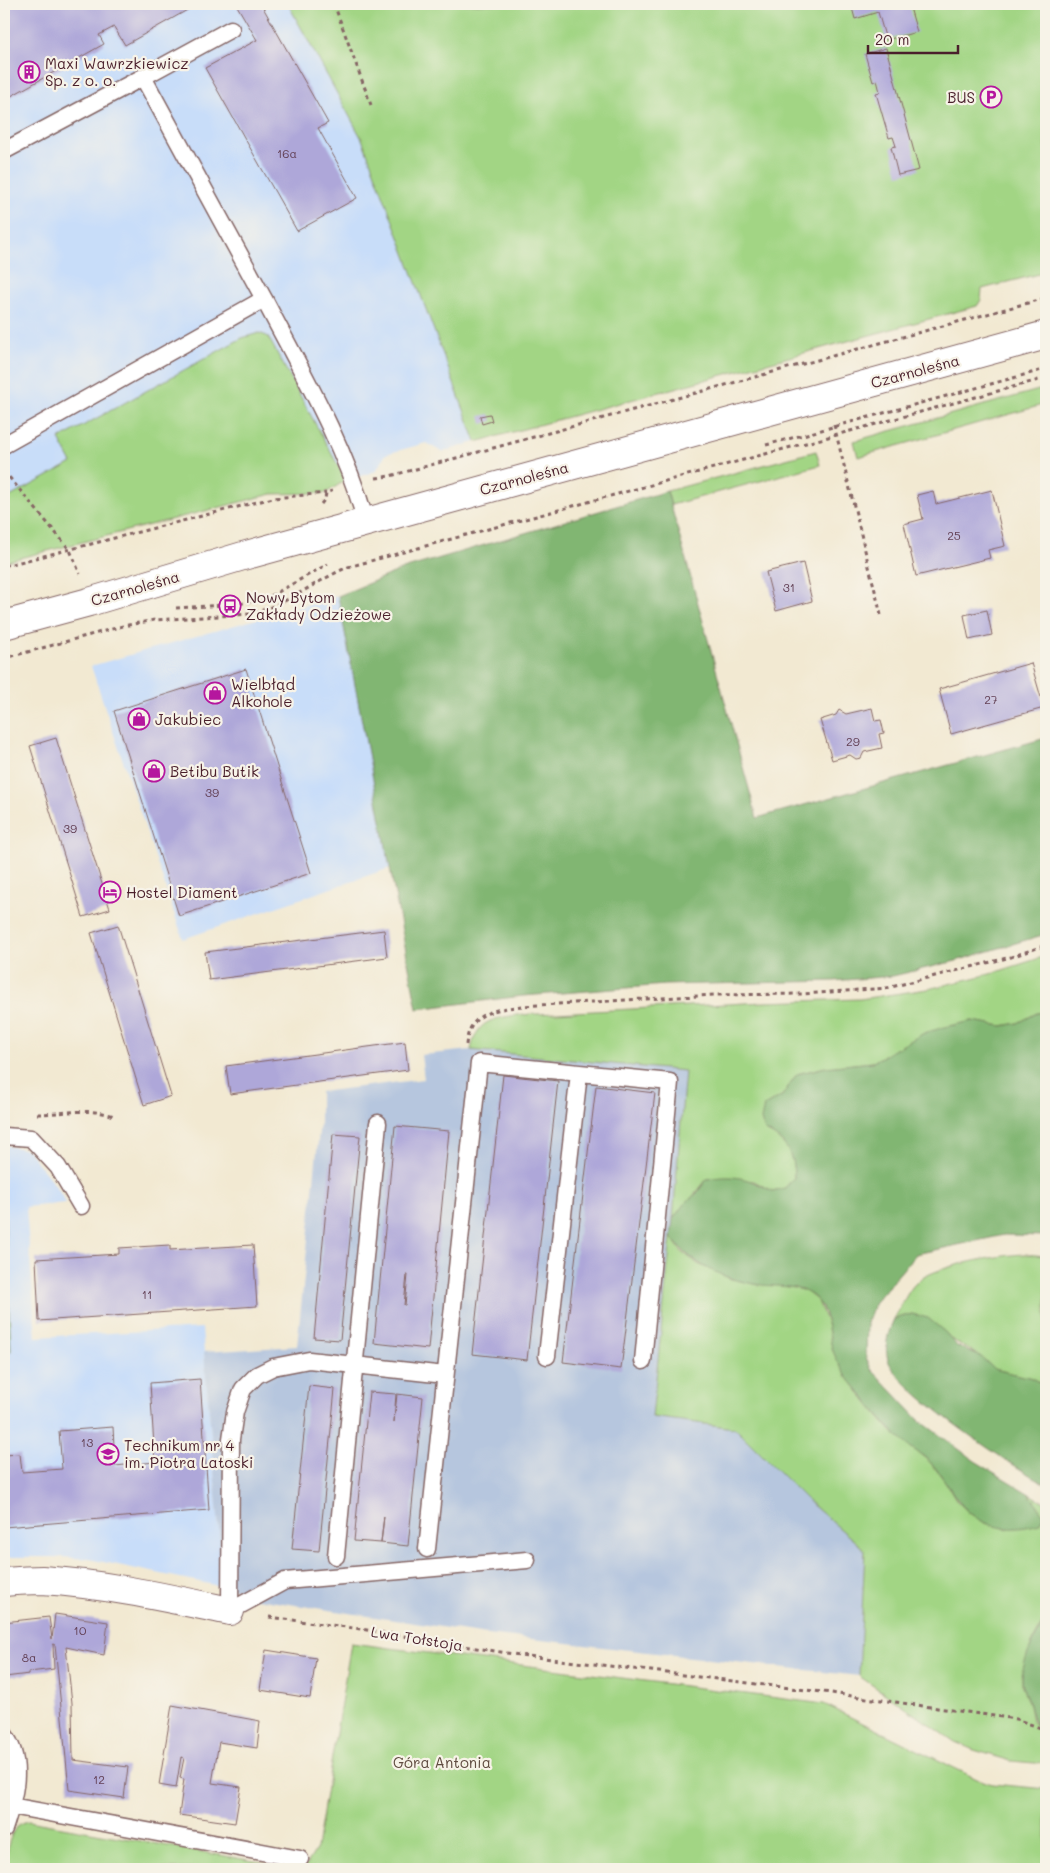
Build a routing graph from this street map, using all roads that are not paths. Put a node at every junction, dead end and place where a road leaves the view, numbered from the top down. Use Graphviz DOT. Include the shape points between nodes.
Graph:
graph roads {
  1 [pos="231,29"];
  2 [pos="143,77"];
  3 [pos="4,152"];
  4 [pos="264,299"];
  5 [pos="1046,335"];
  6 [pos="4,445"];
  7 [pos="366,522"];
  8 [pos="4,625"];
  9 [pos="579,1073"];
  10 [pos="378,1123"];
  11 [pos="4,1136"];
  12 [pos="81,1206"];
  13 [pos="547,1356"];
  14 [pos="643,1361"];
  15 [pos="354,1365"];
  16 [pos="446,1376"];
  17 [pos="427,1549"];
  18 [pos="336,1556"];
  19 [pos="527,1560"];
  20 [pos="4,1582"];
  21 [pos="230,1611"];
  22 [pos="4,1734"];
  23 [pos="11,1806"];
  24 [pos="4,1830"];
  25 [pos="300,1859"];
  1 -- 2 [label="lane"];
  2 -- 3 [label="lane"];
  2 -- 4 [label="lane"];
  4 -- 6 [label="lane"];
  4 -- 7 [label="lane" via="327,419 357,489"];
  5 -- 7 [label="street, Czarnoleśna"];
  7 -- 8 [label="street, Czarnoleśna"];
  9 -- 13 [label="lane"];
  9 -- 14 [label="lane" via="670,1082"];
  9 -- 16 [label="lane" via="479,1063"];
  10 -- 15 [label="lane"];
  11 -- 12 [label="lane" via="30,1138 58,1167"];
  15 -- 16 [label="lane"];
  15 -- 18 [label="lane"];
  15 -- 21 [label="lane" via="309,1360 273,1367 257,1375 243,1390 235,1412 231,1439"];
  16 -- 17 [label="lane"];
  19 -- 21 [label="lane" via="285,1581"];
  20 -- 21 [label="street" via="41,1580 93,1586"];
  22 -- 23 [label="lane" via="10,1743 17,1772"];
  23 -- 24 [label="lane"];
  23 -- 25 [label="lane"];
}
